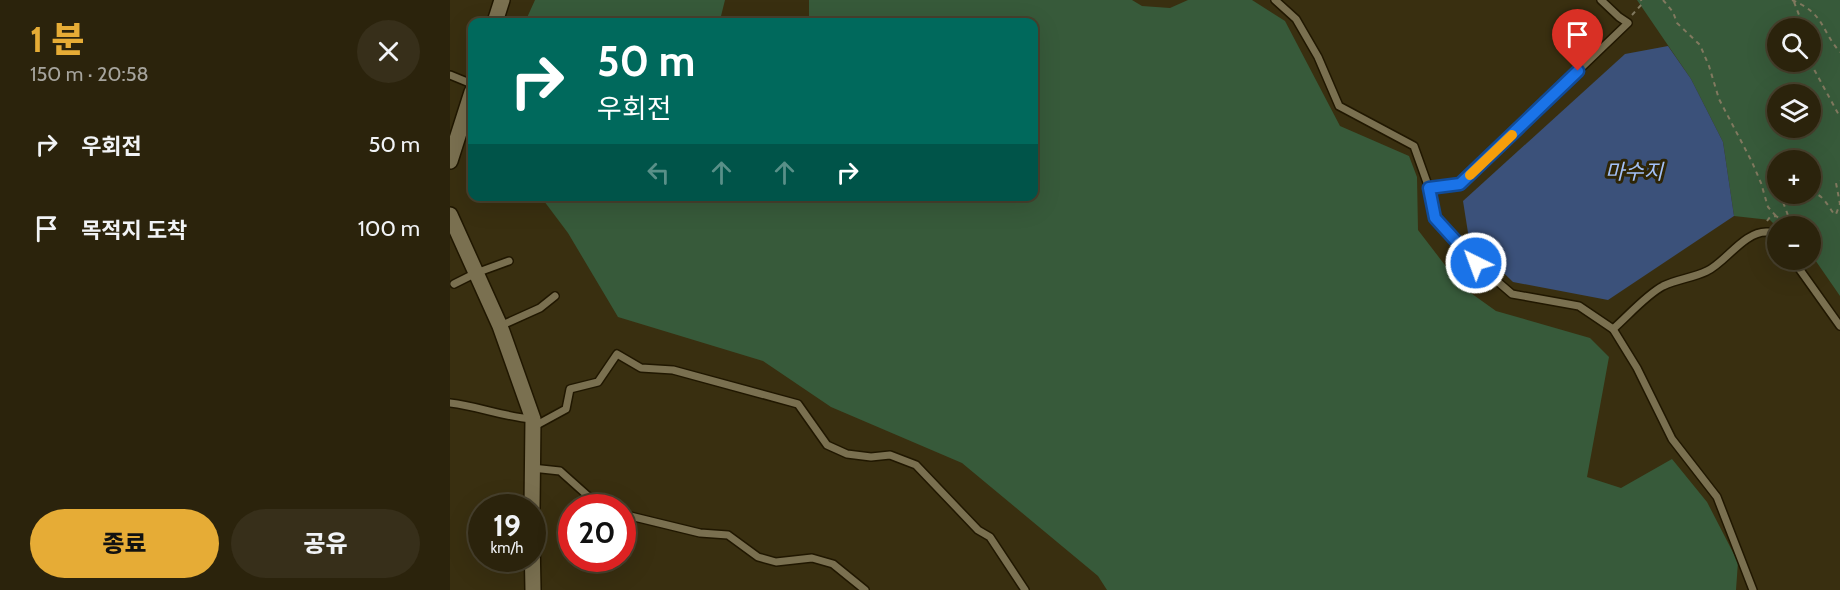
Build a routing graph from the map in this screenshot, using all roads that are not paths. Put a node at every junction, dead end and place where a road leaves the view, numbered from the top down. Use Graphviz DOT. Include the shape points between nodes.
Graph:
graph roads {
  1 [pos="502,0"];
  2 [pos="1275,0"];
  3 [pos="1601,0"];
  4 [pos="496,18"];
  5 [pos="450,75"];
  6 [pos="468,82"];
  7 [pos="468,105"];
  8 [pos="450,161"];
  9 [pos="1429,188"];
  10 [pos="450,215"];
  11 [pos="1767,232"];
  12 [pos="509,261"];
  13 [pos="1800,270"];
  14 [pos="476,273"];
  15 [pos="454,284"];
  16 [pos="555,296"];
  17 [pos="500,326"];
  18 [pos="1840,326"];
  19 [pos="1613,328"];
  20 [pos="450,403"];
  21 [pos="533,423"];
  22 [pos="532,468"];
  23 [pos="530,494"];
  24 [pos="586,494"];
  25 [pos="636,517"];
  26 [pos="533,572"];
  27 [pos="533,590"];
  28 [pos="865,590"];
  29 [pos="1025,590"];
  30 [pos="1753,590"];
  1 -- 4 [label="street"];
  2 -- 9 [label="lane" via="1296,19 1339,106 1414,146"];
  3 -- 9 [label="lane" via="1628,23 1460,184"];
  5 -- 6 [label="lane"];
  7 -- 8 [label="street"];
  9 -- 19 [label="lane" via="1435,218 1476,263 1512,294 1579,306"];
  10 -- 14 [label="street"];
  11 -- 19 [label="lane" via="1736,247 1708,271 1661,287"];
  12 -- 14 [label="lane"];
  13 -- 18 [label="lane"];
  14 -- 15 [label="lane"];
  14 -- 17 [label="street"];
  16 -- 17 [label="lane" via="540,308"];
  17 -- 21 [label="street"];
  19 -- 30 [label="lane" via="1672,440 1717,497"];
  20 -- 21 [label="lane"];
  21 -- 22 [label="street"];
  21 -- 29 [label="lane" via="566,409 570,389 598,382 617,354 641,368 673,370 798,404 827,445 847,454 890,455 916,465 978,530 990,537"];
  22 -- 23 [label="street"];
  22 -- 24 [label="lane" via="560,471"];
  25 -- 28 [label="lane" via="700,533 728,535 758,557 776,562 812,558 833,564"];
  26 -- 27 [label="street"];
}
